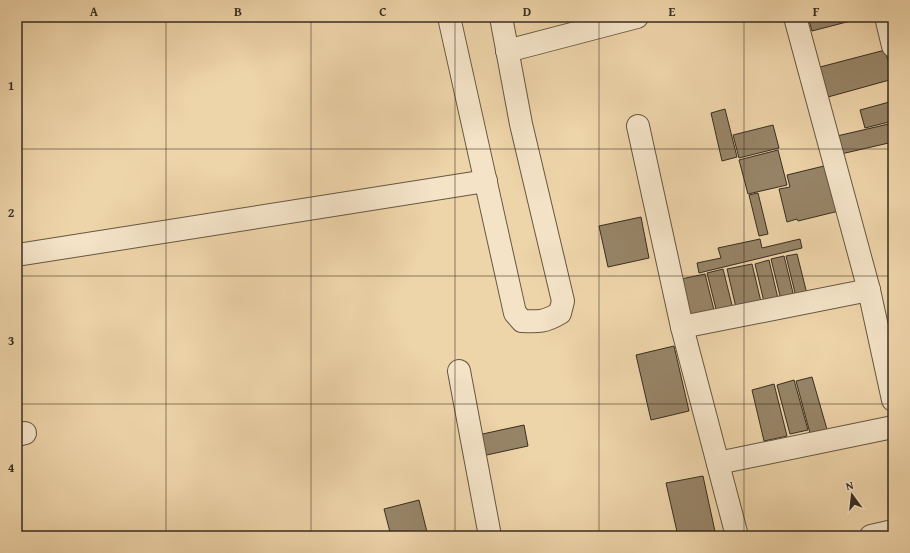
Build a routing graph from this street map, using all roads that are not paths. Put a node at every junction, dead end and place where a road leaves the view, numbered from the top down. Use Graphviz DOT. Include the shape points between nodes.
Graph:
graph roads {
  1 [pos="449,17"];
  2 [pos="501,17"];
  3 [pos="637,17"];
  4 [pos="795,17"];
  5 [pos="886,17"];
  6 [pos="893,46"];
  7 [pos="507,51"];
  8 [pos="638,126"];
  9 [pos="486,181"];
  10 [pos="17,255"];
  11 [pos="869,290"];
  12 [pos="682,327"];
  13 [pos="459,371"];
  14 [pos="893,400"];
  15 [pos="893,427"];
  16 [pos="718,463"];
  17 [pos="893,531"];
  18 [pos="490,536"];
  19 [pos="737,536"];
  20 [pos="871,536"];
  1 -- 9 [label="street"];
  2 -- 7 [label="street"];
  3 -- 7 [label="street"];
  4 -- 11 [label="street"];
  5 -- 6 [label="street"];
  7 -- 9 [label="street" via="521,124 563,301 560,313 548,320 522,321 515,313"];
  8 -- 12 [label="street"];
  9 -- 10 [label="street"];
  11 -- 12 [label="street"];
  11 -- 14 [label="street"];
  12 -- 16 [label="street"];
  13 -- 18 [label="street"];
  15 -- 16 [label="street"];
  16 -- 19 [label="street"];
  17 -- 20 [label="street"];
}
